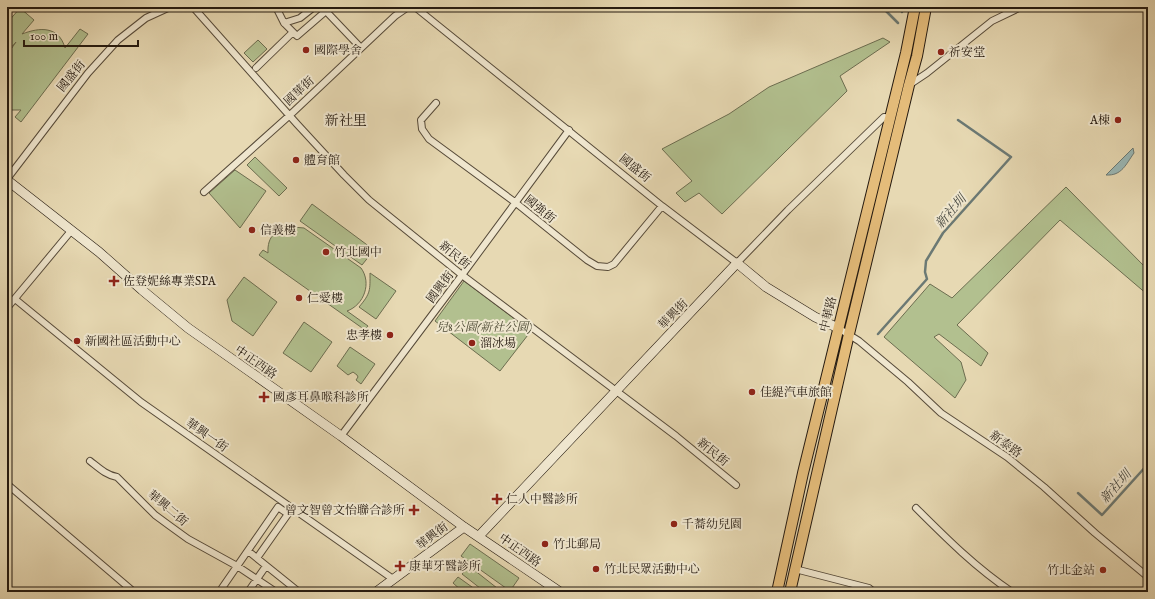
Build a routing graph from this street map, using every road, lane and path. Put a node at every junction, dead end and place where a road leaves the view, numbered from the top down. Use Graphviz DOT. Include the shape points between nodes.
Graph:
graph roads {
  1 [pos="170,7"];
  2 [pos="193,7"];
  3 [pos="276,7"];
  4 [pos="314,7"];
  5 [pos="408,7"];
  6 [pos="415,7"];
  7 [pos="915,7"];
  8 [pos="926,7"];
  9 [pos="1021,7"];
  10 [pos="324,9"];
  11 [pos="284,23"];
  12 [pos="293,32"];
  13 [pos="361,48"];
  14 [pos="256,68"];
  15 [pos="904,84"];
  16 [pos="436,103"];
  17 [pos="290,115"];
  18 [pos="891,118"];
  19 [pos="569,130"];
  20 [pos="7,179"];
  21 [pos="204,192"];
  22 [pos="516,203"];
  23 [pos="662,206"];
  24 [pos="72,231"];
  25 [pos="737,263"];
  26 [pos="462,275"];
  27 [pos="15,299"];
  28 [pos="7,308"];
  29 [pos="838,328"];
  30 [pos="849,334"];
  31 [pos="616,392"];
  32 [pos="340,436"];
  33 [pos="90,461"];
  34 [pos="7,484"];
  35 [pos="736,485"];
  36 [pos="916,508"];
  37 [pos="464,527"];
  38 [pos="479,536"];
  39 [pos="248,551"];
  40 [pos="257,558"];
  41 [pos="237,566"];
  42 [pos="266,566"];
  43 [pos="795,569"];
  44 [pos="1148,577"];
  45 [pos="257,579"];
  46 [pos="393,579"];
  47 [pos="134,592"];
  48 [pos="223,592"];
  49 [pos="248,592"];
  50 [pos="276,592"];
  51 [pos="299,592"];
  52 [pos="376,592"];
  53 [pos="560,592"];
  54 [pos="777,592"];
  55 [pos="790,592"];
  56 [pos="874,592"];
  57 [pos="1012,592"];
  1 -- 20 [label="street, 國盛街" via="146,18 118,40 88,73"];
  2 -- 17 [label="street, 新民街"];
  3 -- 11 [label="street"];
  4 -- 11 [label="street" via="300,18"];
  5 -- 13 [label="street, 國華街"];
  6 -- 19 [label="street, 國盛街"];
  7 -- 15 [label="main road, 中華路"];
  8 -- 15 [label="main road, 中華路" via="919,47"];
  9 -- 15 [label="street" via="992,21 927,73"];
  10 -- 12 [label="street" via="297,36"];
  10 -- 13 [label="street"];
  11 -- 12 [label="street"];
  12 -- 14 [label="street"];
  13 -- 17 [label="street, 國華街"];
  15 -- 18 [label="main road, 中華路"];
  15 -- 30 [label="main road, 中華路"];
  16 -- 22 [label="street, 國強街" via="421,120 422,129 429,138"];
  17 -- 21 [label="street, 國華街"];
  17 -- 26 [label="street, 新民街" via="369,200"];
  18 -- 25 [label="street, 華興街" via="884,117"];
  18 -- 29 [label="main road, 中華路"];
  19 -- 22 [label="street, 國興街"];
  19 -- 23 [label="street, 國盛街"];
  20 -- 24 [label="main road, 中正西路"];
  22 -- 23 [label="street, 國強街" via="587,260 597,266 608,267 618,259"];
  22 -- 26 [label="street, 國興街"];
  23 -- 25 [label="street, 國盛街"];
  24 -- 27 [label="street"];
  24 -- 32 [label="main road, 中正西路" via="188,328"];
  25 -- 29 [label="main road, 國盛街" via="766,287"];
  25 -- 31 [label="main road, 華興街"];
  26 -- 31 [label="street, 新民街"];
  26 -- 32 [label="street, 國興街"];
  27 -- 28 [label="street"];
  27 -- 46 [label="street, 華興一街" via="141,402"];
  29 -- 30 [label="street, 國盛街"];
  29 -- 54 [label="main road, 中華路"];
  30 -- 43 [label="main road, 中華路"];
  30 -- 44 [label="street, 新泰路" via="908,382 941,413 1007,457 1044,487"];
  31 -- 35 [label="street, 新民街"];
  31 -- 38 [label="main road, 華興街"];
  32 -- 37 [label="main road, 中正西路"];
  33 -- 41 [label="street, 華興二街" via="110,476 117,477 155,515 188,539"];
  34 -- 47 [label="street"];
  36 -- 57 [label="street" via="995,581"];
  37 -- 38 [label="main road, 中正西路"];
  37 -- 46 [label="main road, 華興街"];
  38 -- 53 [label="main road, 中正西路"];
  39 -- 40 [label="street"];
  39 -- 40 [label="street" via="278,507 288,514"];
  39 -- 41 [label="street"];
  40 -- 42 [label="street"];
  41 -- 45 [label="street, 華興二街"];
  41 -- 48 [label="street" via="222,588"];
  42 -- 45 [label="street"];
  42 -- 51 [label="street"];
  43 -- 55 [label="main road, 中華路"];
  43 -- 56 [label="street" via="869,588"];
  45 -- 49 [label="street"];
  45 -- 50 [label="street, 華興二街"];
  46 -- 52 [label="main road, 華興街"];
}
